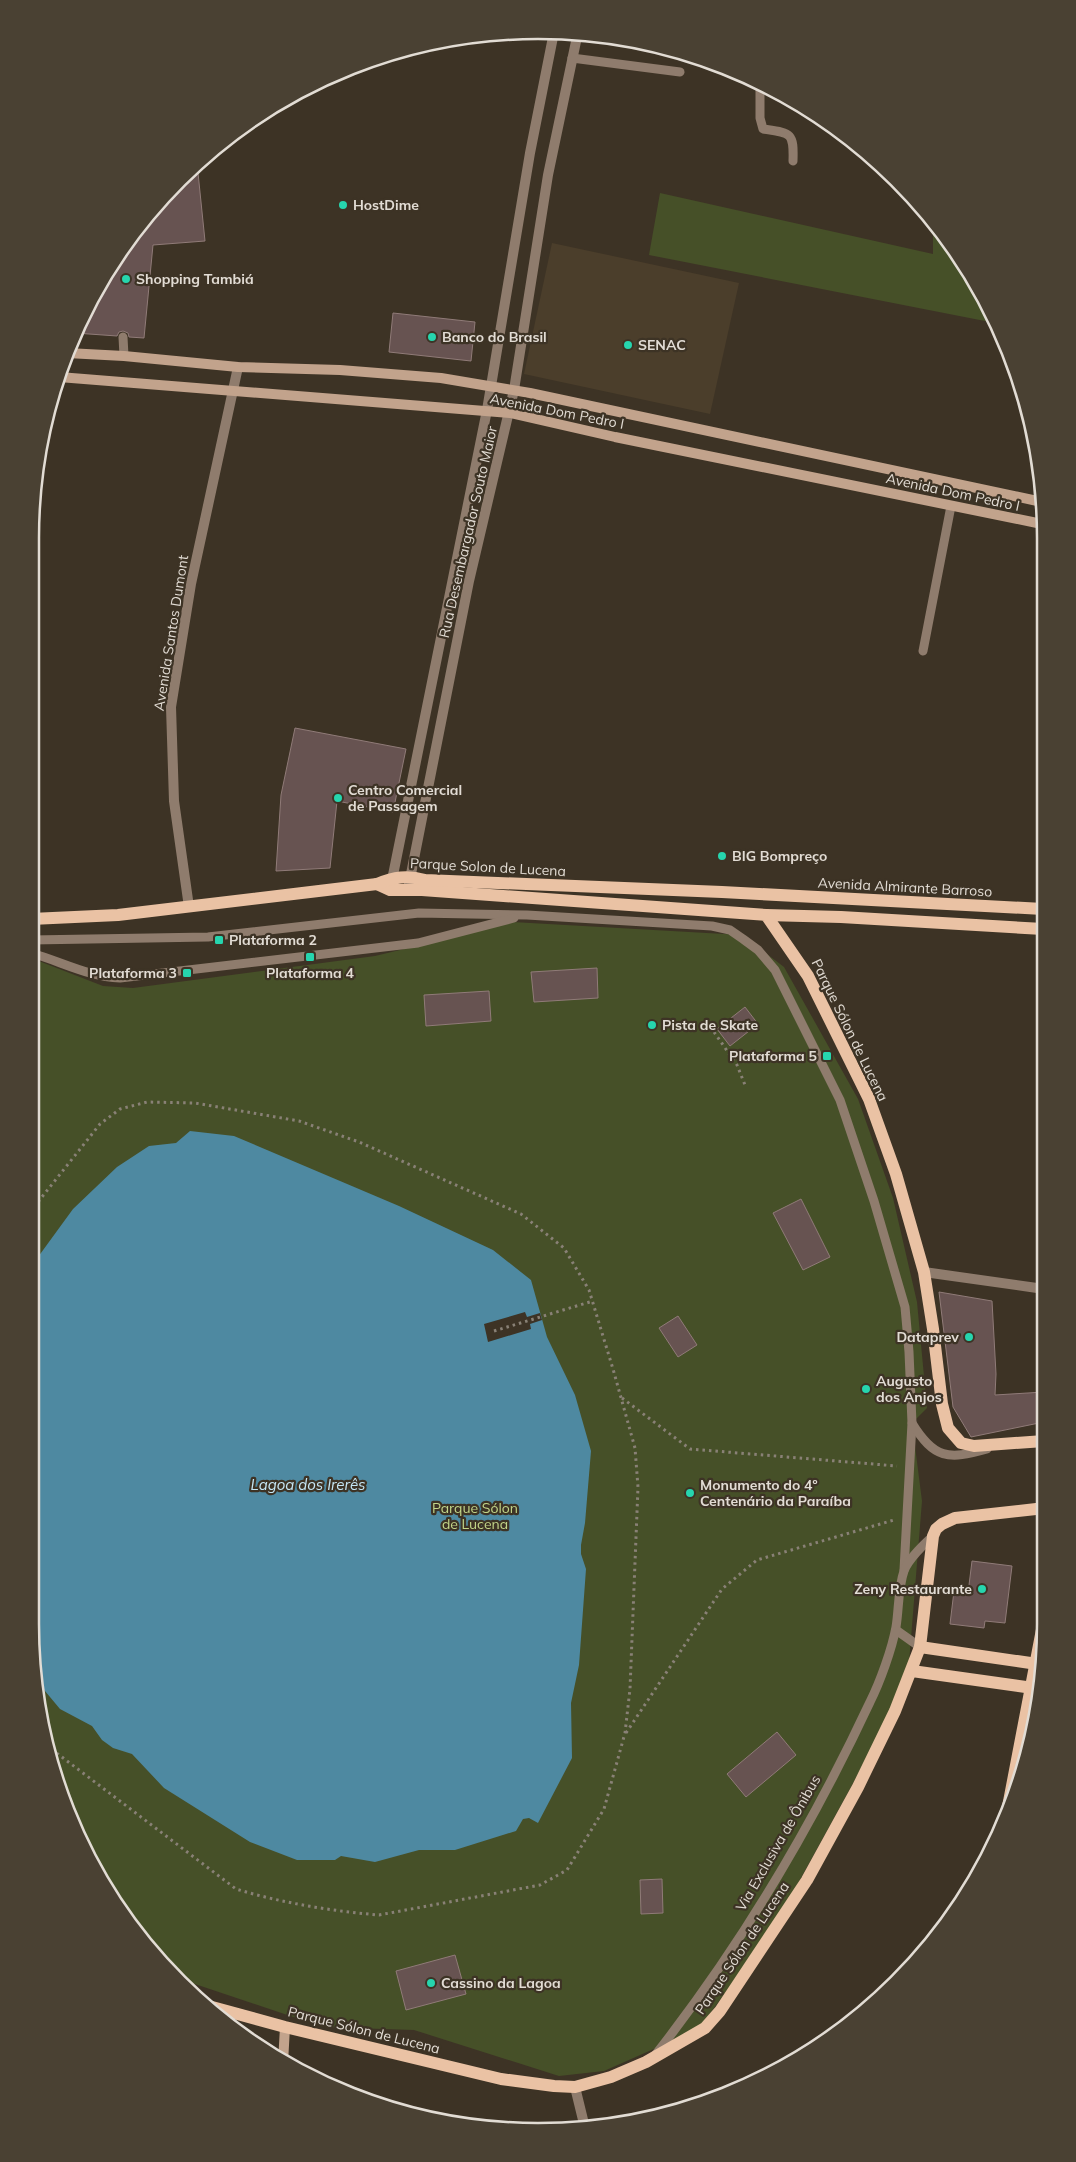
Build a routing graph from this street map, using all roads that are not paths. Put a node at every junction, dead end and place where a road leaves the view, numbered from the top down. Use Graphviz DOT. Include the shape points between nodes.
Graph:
graph roads {
  1 [pos="553,39"];
  2 [pos="576,40"];
  3 [pos="572,58"];
  4 [pos="680,72"];
  5 [pos="760,91"];
  6 [pos="793,161"];
  7 [pos="123,337"];
  8 [pos="75,353"];
  9 [pos="124,356"];
  10 [pos="238,367"];
  11 [pos="65,378"];
  12 [pos="491,386"];
  13 [pos="514,390"];
  14 [pos="232,392"];
  15 [pos="487,410"];
  16 [pos="510,413"];
  17 [pos="1036,501"];
  18 [pos="951,506"];
  19 [pos="1037,523"];
  20 [pos="453,577"];
  21 [pos="469,582"];
  22 [pos="923,651"];
  23 [pos="416,756"];
  24 [pos="433,760"];
  25 [pos="411,876"];
  26 [pos="391,884"];
  27 [pos="408,890"];
  28 [pos="722,892"];
  29 [pos="766,896"];
  30 [pos="189,907"];
  31 [pos="1037,909"];
  32 [pos="720,912"];
  33 [pos="526,915"];
  34 [pos="766,915"];
  35 [pos="39,919"];
  36 [pos="1037,929"];
  37 [pos="39,940"];
  38 [pos="39,955"];
  39 [pos="924,1272"];
  40 [pos="1037,1288"];
  41 [pos="912,1423"];
  42 [pos="1037,1442"];
  43 [pos="1004,1444"];
  44 [pos="1037,1509"];
  45 [pos="933,1536"];
  46 [pos="904,1570"];
  47 [pos="896,1630"];
  48 [pos="920,1647"];
  49 [pos="1035,1663"];
  50 [pos="912,1672"];
  51 [pos="1033,1689"];
  52 [pos="1029,1717"];
  53 [pos="1025,1734"];
  54 [pos="222,2010"];
  55 [pos="286,2027"];
  56 [pos="284,2053"];
  57 [pos="655,2055"];
  58 [pos="574,2087"];
  59 [pos="583,2121"];
  1 -- 12 [label="street, Rua Desembargador Souto Maior"];
  2 -- 3 [label="street, Rua Desembargador Souto Maior"];
  3 -- 4 [label="lane"];
  3 -- 13 [label="street, Rua Desembargador Souto Maior" via="548,175"];
  5 -- 6 [label="lane" via="760,118 764,129 786,132 791,137"];
  7 -- 9 [label="lane"];
  8 -- 9 [label="main road, Avenida Dom Pedro I"];
  9 -- 10 [label="main road, Avenida Dom Pedro I"];
  10 -- 12 [label="main road, Avenida Dom Pedro I" via="340,370 441,378"];
  10 -- 14 [label="street, Avenida Santos Dumont"];
  11 -- 14 [label="main road, Avenida Dom Pedro I"];
  12 -- 13 [label="main road, Avenida Dom Pedro I"];
  12 -- 15 [label="street, Rua Desembargador Souto Maior"];
  13 -- 16 [label="street, Rua Desembargador Souto Maior"];
  13 -- 17 [label="main road, Avenida Dom Pedro I"];
  14 -- 15 [label="main road, Avenida Dom Pedro I"];
  14 -- 30 [label="street, Avenida Santos Dumont" via="191,584 172,707 174,800"];
  15 -- 16 [label="main road, Avenida Dom Pedro I"];
  15 -- 20 [label="street, Rua Desembargador Souto Maior"];
  16 -- 18 [label="main road, Avenida Dom Pedro I"];
  16 -- 21 [label="street, Rua Desembargador Souto Maior"];
  18 -- 19 [label="main road, Avenida Dom Pedro I"];
  18 -- 22 [label="lane"];
  20 -- 21 [label="street"];
  20 -- 23 [label="street, Rua Desembargador Souto Maior"];
  21 -- 24 [label="street, Rua Desembargador Souto Maior"];
  23 -- 24 [label="street"];
  23 -- 26 [label="street, Rua Desembargador Souto Maior"];
  24 -- 25 [label="street, Rua Desembargador Souto Maior"];
  25 -- 26 [label="main road, Parque Solon de Lucena"];
  25 -- 27 [label="street, Rua Desembargador Souto Maior"];
  25 -- 28 [label="main road, Parque Solon de Lucena" via="425,880"];
  26 -- 27 [label="main road"];
  26 -- 30 [label="main road"];
  27 -- 32 [label="main road"];
  28 -- 29 [label="main road, Parque Solon de Lucena"];
  28 -- 32 [label="main road"];
  29 -- 31 [label="main road, Avenida Almirante Barroso"];
  30 -- 35 [label="main road"];
  32 -- 34 [label="main road"];
  33 -- 37 [label="lane, Via Exclusiva de Ônibus" via="418,913 208,937"];
  33 -- 38 [label="lane" via="418,943 120,978 84,971"];
  33 -- 41 [label="lane, Via Exclusiva de Ônibus" via="712,926 730,930 743,939 758,950 775,970 840,1100 874,1200 905,1307"];
  34 -- 36 [label="main road"];
  34 -- 39 [label="main road, Parque Sólon de Lucena" via="808,976 869,1099 896,1174"];
  39 -- 40 [label="street"];
  39 -- 43 [label="main road, Parque Sólon de Lucena" via="948,1428 961,1443 974,1446"];
  41 -- 43 [label="lane" via="927,1445 945,1454 962,1456"];
  41 -- 46 [label="lane, Via Exclusiva de Ônibus"];
  42 -- 43 [label="main road, Parque Sólon de Lucena"];
  44 -- 45 [label="main road" via="955,1518 942,1524"];
  45 -- 46 [label="lane, Via Exclusiva de Ônibus"];
  45 -- 48 [label="main road, Parque Sólon de Lucena"];
  46 -- 47 [label="lane, Via Exclusiva de Ônibus"];
  47 -- 48 [label="lane"];
  47 -- 57 [label="lane, Via Exclusiva de Ônibus" via="876,1691 853,1740 792,1851 743,1931"];
  48 -- 49 [label="main road"];
  48 -- 50 [label="main road, Parque Sólon de Lucena"];
  50 -- 51 [label="main road"];
  50 -- 57 [label="main road, Parque Sólon de Lucena" via="870,1762 807,1880 725,2003 706,2028"];
  52 -- 53 [label="main road"];
  54 -- 55 [label="main road, Parque Sólon de Lucena"];
  55 -- 56 [label="main road"];
  55 -- 58 [label="main road, Parque Sólon de Lucena" via="501,2079"];
  57 -- 58 [label="main road, Parque Sólon de Lucena" via="612,2077"];
  58 -- 59 [label="street"];
}
